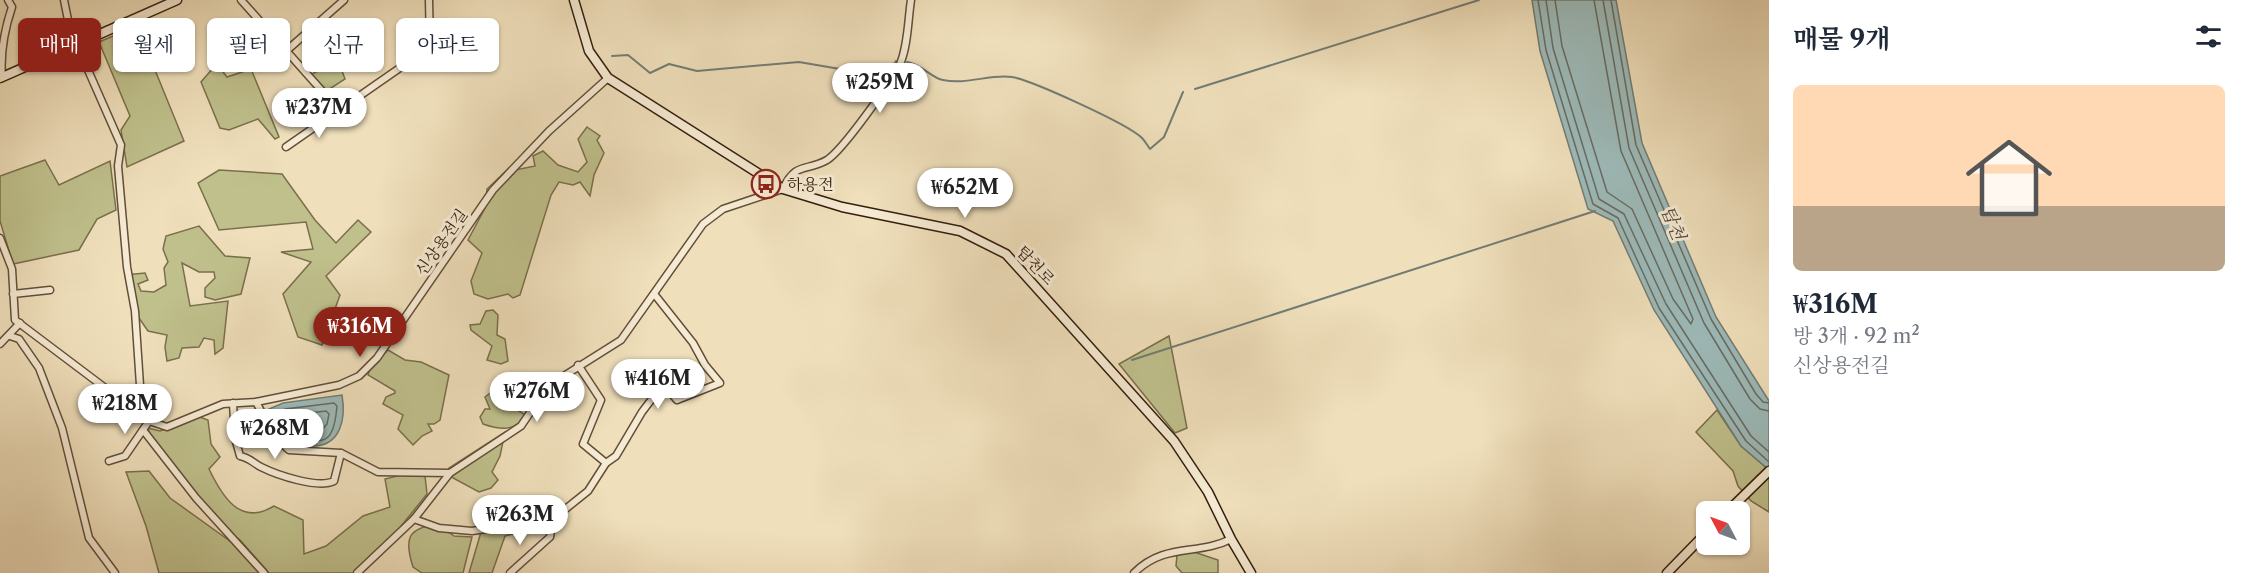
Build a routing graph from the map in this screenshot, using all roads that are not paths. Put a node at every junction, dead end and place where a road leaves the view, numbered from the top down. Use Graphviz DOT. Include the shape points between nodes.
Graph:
graph roads {
  1 [pos="8,0"];
  2 [pos="64,0"];
  3 [pos="177,0"];
  4 [pos="241,0"];
  5 [pos="344,0"];
  6 [pos="429,0"];
  7 [pos="573,0"];
  8 [pos="911,0"];
  9 [pos="158,4"];
  10 [pos="68,18"];
  11 [pos="256,18"];
  12 [pos="101,33"];
  13 [pos="290,48"];
  14 [pos="290,57"];
  15 [pos="18,71"];
  16 [pos="89,72"];
  17 [pos="1,78"];
  18 [pos="608,78"];
  19 [pos="339,110"];
  20 [pos="286,147"];
  21 [pos="783,189"];
  22 [pos="0,238"];
  23 [pos="50,290"];
  24 [pos="13,294"];
  25 [pos="655,295"];
  26 [pos="20,323"];
  27 [pos="10,336"];
  28 [pos="0,344"];
  29 [pos="578,365"];
  30 [pos="256,402"];
  31 [pos="233,403"];
  32 [pos="142,415"];
  33 [pos="149,421"];
  34 [pos="143,430"];
  35 [pos="341,453"];
  36 [pos="110,461"];
  37 [pos="606,463"];
  38 [pos="1769,471"];
  39 [pos="450,473"];
  40 [pos="1738,501"];
  41 [pos="414,519"];
  42 [pos="554,519"];
  43 [pos="1230,538"];
  44 [pos="1696,543"];
  45 [pos="115,573"];
  46 [pos="264,573"];
  47 [pos="357,573"];
  48 [pos="510,573"];
  49 [pos="1134,573"];
  50 [pos="1251,573"];
  51 [pos="1667,573"];
  1 -- 17 [label="street" via="12,7 4,30"];
  2 -- 10 [label="street"];
  3 -- 9 [label="main road"];
  4 -- 11 [label="street"];
  5 -- 13 [label="street"];
  6 -- 19 [label="street" via="430,47"];
  7 -- 18 [label="main road, 탑천로" via="589,51"];
  8 -- 21 [label="street" via="900,63 888,82 850,137 826,160 789,174"];
  9 -- 12 [label="main road"];
  14 -- 19 [label="street"];
  15 -- 17 [label="main road"];
  16 -- 32 [label="street" via="121,145 118,166 135,311"];
  18 -- 21 [label="main road, 탑천로"];
  18 -- 30 [label="street, 신상용전길" via="549,131 493,190 377,358 359,376 339,385"];
  19 -- 20 [label="street"];
  21 -- 25 [label="street" via="723,209 703,224"];
  21 -- 43 [label="main road, 탑천로" via="842,207 960,231 1006,254 1174,441 1209,492"];
  22 -- 24 [label="street" via="12,269"];
  23 -- 24 [label="street"];
  24 -- 26 [label="street" via="15,320"];
  25 -- 29 [label="street" via="621,340"];
  25 -- 37 [label="street" via="720,383 677,400 666,387 661,387 616,456"];
  26 -- 27 [label="street"];
  26 -- 32 [label="street"];
  27 -- 28 [label="street"];
  27 -- 45 [label="street" via="19,339 39,368 62,428 89,538"];
  29 -- 37 [label="street" via="601,400 583,444"];
  29 -- 39 [label="street" via="548,386 521,426"];
  30 -- 31 [label="street, 신상용전길"];
  30 -- 35 [label="street" via="275,437 289,450"];
  31 -- 33 [label="street, 신상용전길" via="167,427"];
  31 -- 35 [label="street" via="240,456 252,459 258,466 307,484 326,484 334,481"];
  32 -- 33 [label="street"];
  33 -- 34 [label="street"];
  34 -- 36 [label="street" via="125,456"];
  34 -- 46 [label="street" via="196,498"];
  35 -- 39 [label="street" via="378,472"];
  37 -- 42 [label="street" via="588,491"];
  38 -- 40 [label="main road"];
  39 -- 41 [label="street"];
  41 -- 42 [label="street" via="439,528 472,531"];
  41 -- 47 [label="street"];
  42 -- 48 [label="street" via="550,537"];
  43 -- 49 [label="street" via="1219,545 1171,551 1143,563"];
  43 -- 50 [label="main road, 탑천로"];
  44 -- 51 [label="main road"];
}
